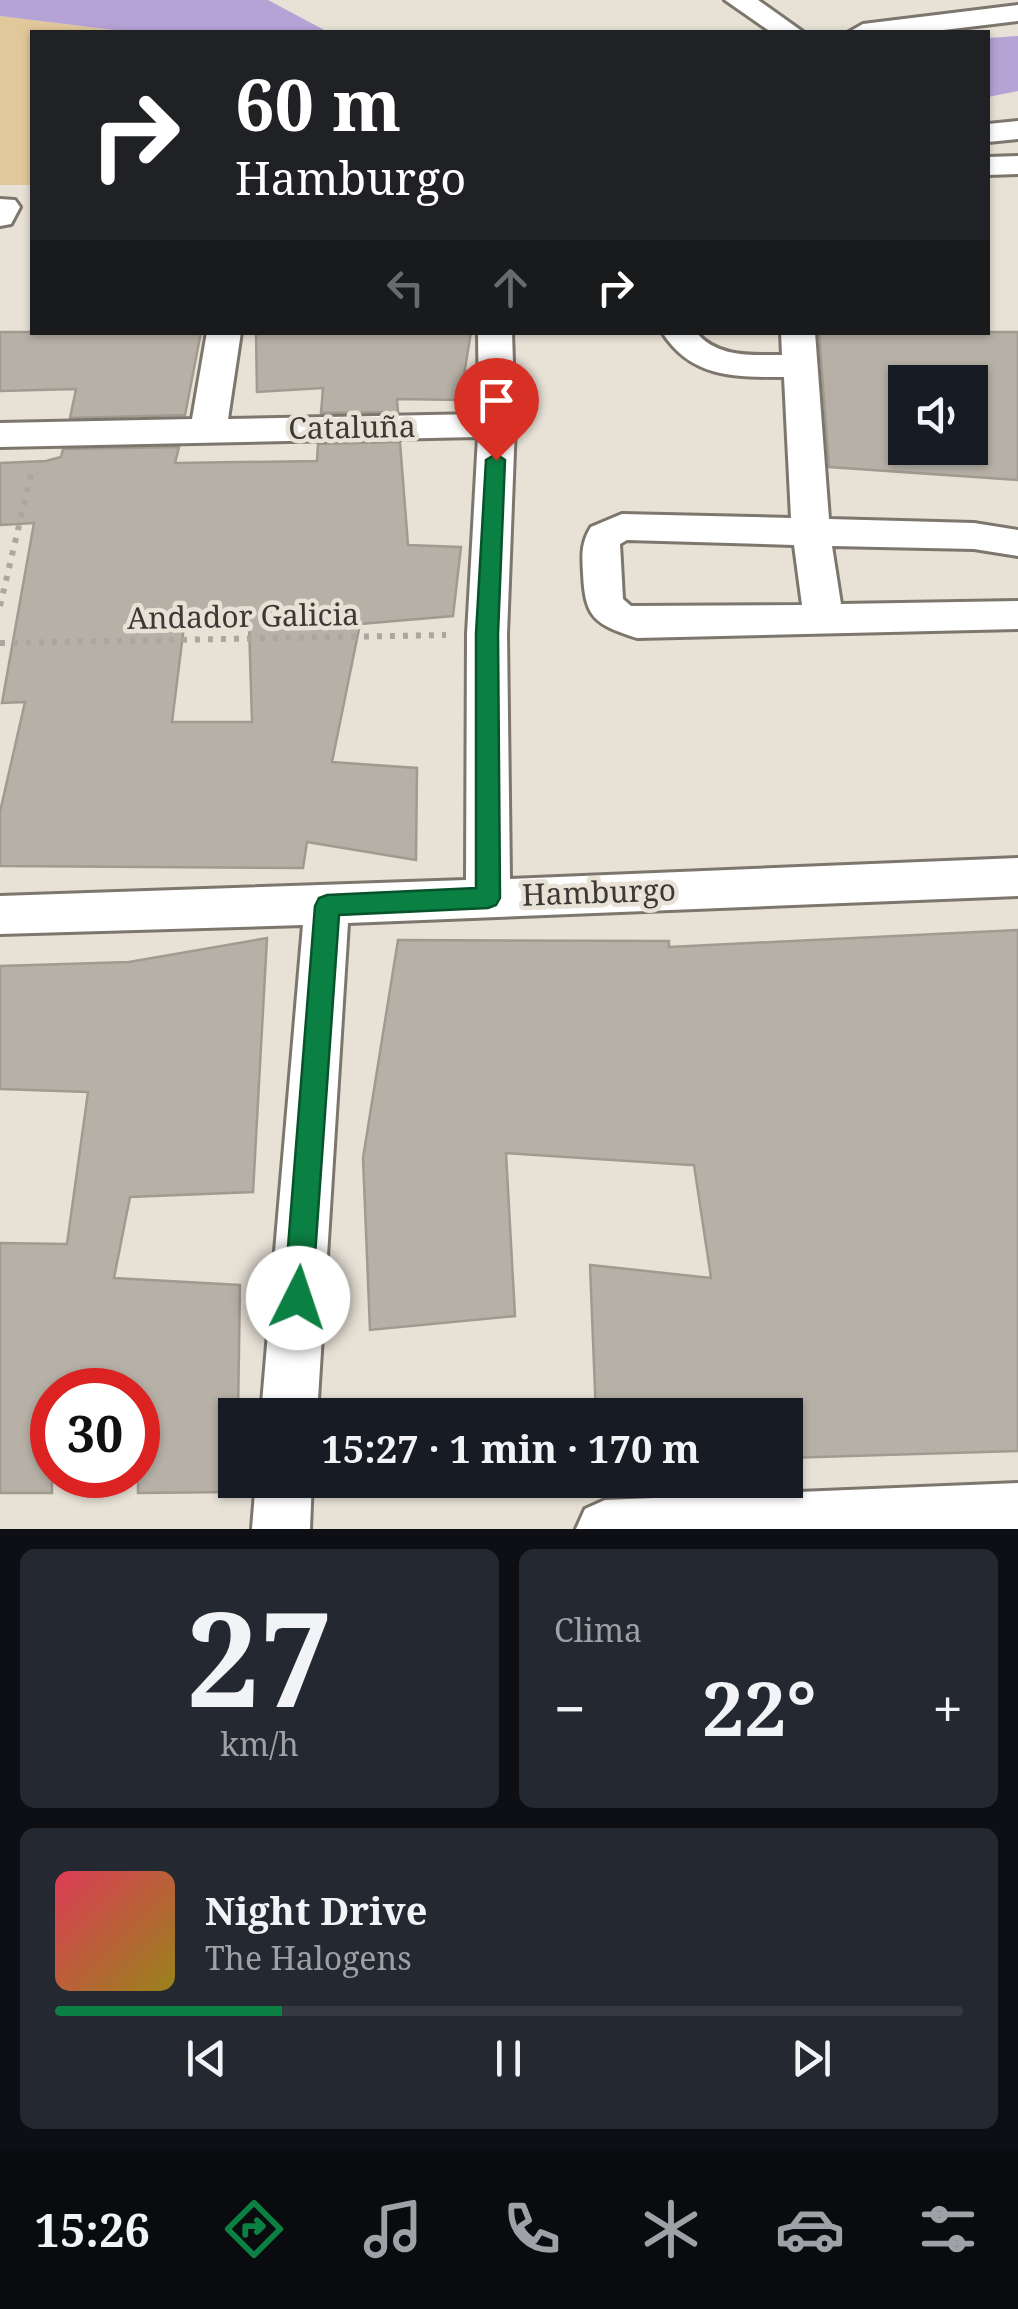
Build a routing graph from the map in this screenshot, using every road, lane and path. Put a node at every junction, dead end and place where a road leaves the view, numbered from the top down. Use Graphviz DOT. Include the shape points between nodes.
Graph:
graph roads {
  1 [pos="740,0"];
  2 [pos="1018,13"];
  3 [pos="786,30"];
  4 [pos="879,30"];
  5 [pos="1018,130"];
  6 [pos="990,133"];
  7 [pos="1018,165"];
  8 [pos="990,166"];
  9 [pos="224,335"];
  10 [pos="495,335"];
  11 [pos="680,335"];
  12 [pos="798,349"];
  13 [pos="497,426"];
  14 [pos="208,430"];
  15 [pos="40,434"];
  16 [pos="0,435"];
  17 [pos="812,532"];
  18 [pos="1018,543"];
  19 [pos="0,606"];
  20 [pos="1018,615"];
  21 [pos="824,620"];
  22 [pos="487,634"];
  23 [pos="0,643"];
  24 [pos="1018,877"];
  25 [pos="488,898"];
  26 [pos="327,906"];
  27 [pos="0,914"];
  28 [pos="290,1398"];
  29 [pos="283,1498"];
  30 [pos="1018,1512"];
  31 [pos="280,1529"];
  32 [pos="605,1529"];
  1 -- 3 [label="street"];
  2 -- 4 [label="street"];
  5 -- 6 [label="street"];
  7 -- 8 [label="street"];
  9 -- 14 [label="street"];
  10 -- 13 [label="street"];
  11 -- 12 [label="street" via="706,358"];
  12 -- 17 [label="street"];
  13 -- 14 [label="street, Cataluña"];
  13 -- 22 [label="street"];
  14 -- 15 [label="street, Cataluña"];
  15 -- 16 [label="street, Cataluña"];
  15 -- 19 [label="path"];
  17 -- 18 [label="street"];
  17 -- 21 [label="street"];
  17 -- 21 [label="street" via="614,529 601,543 604,604 637,623"];
  20 -- 21 [label="street"];
  22 -- 23 [label="path, Andador Galicia"];
  22 -- 25 [label="street"];
  24 -- 25 [label="street, Hamburgo"];
  25 -- 26 [label="street, Hamburgo"];
  26 -- 27 [label="street, Hamburgo"];
  26 -- 28 [label="street"];
  29 -- 31 [label="street"];
  30 -- 32 [label="street"];
}
